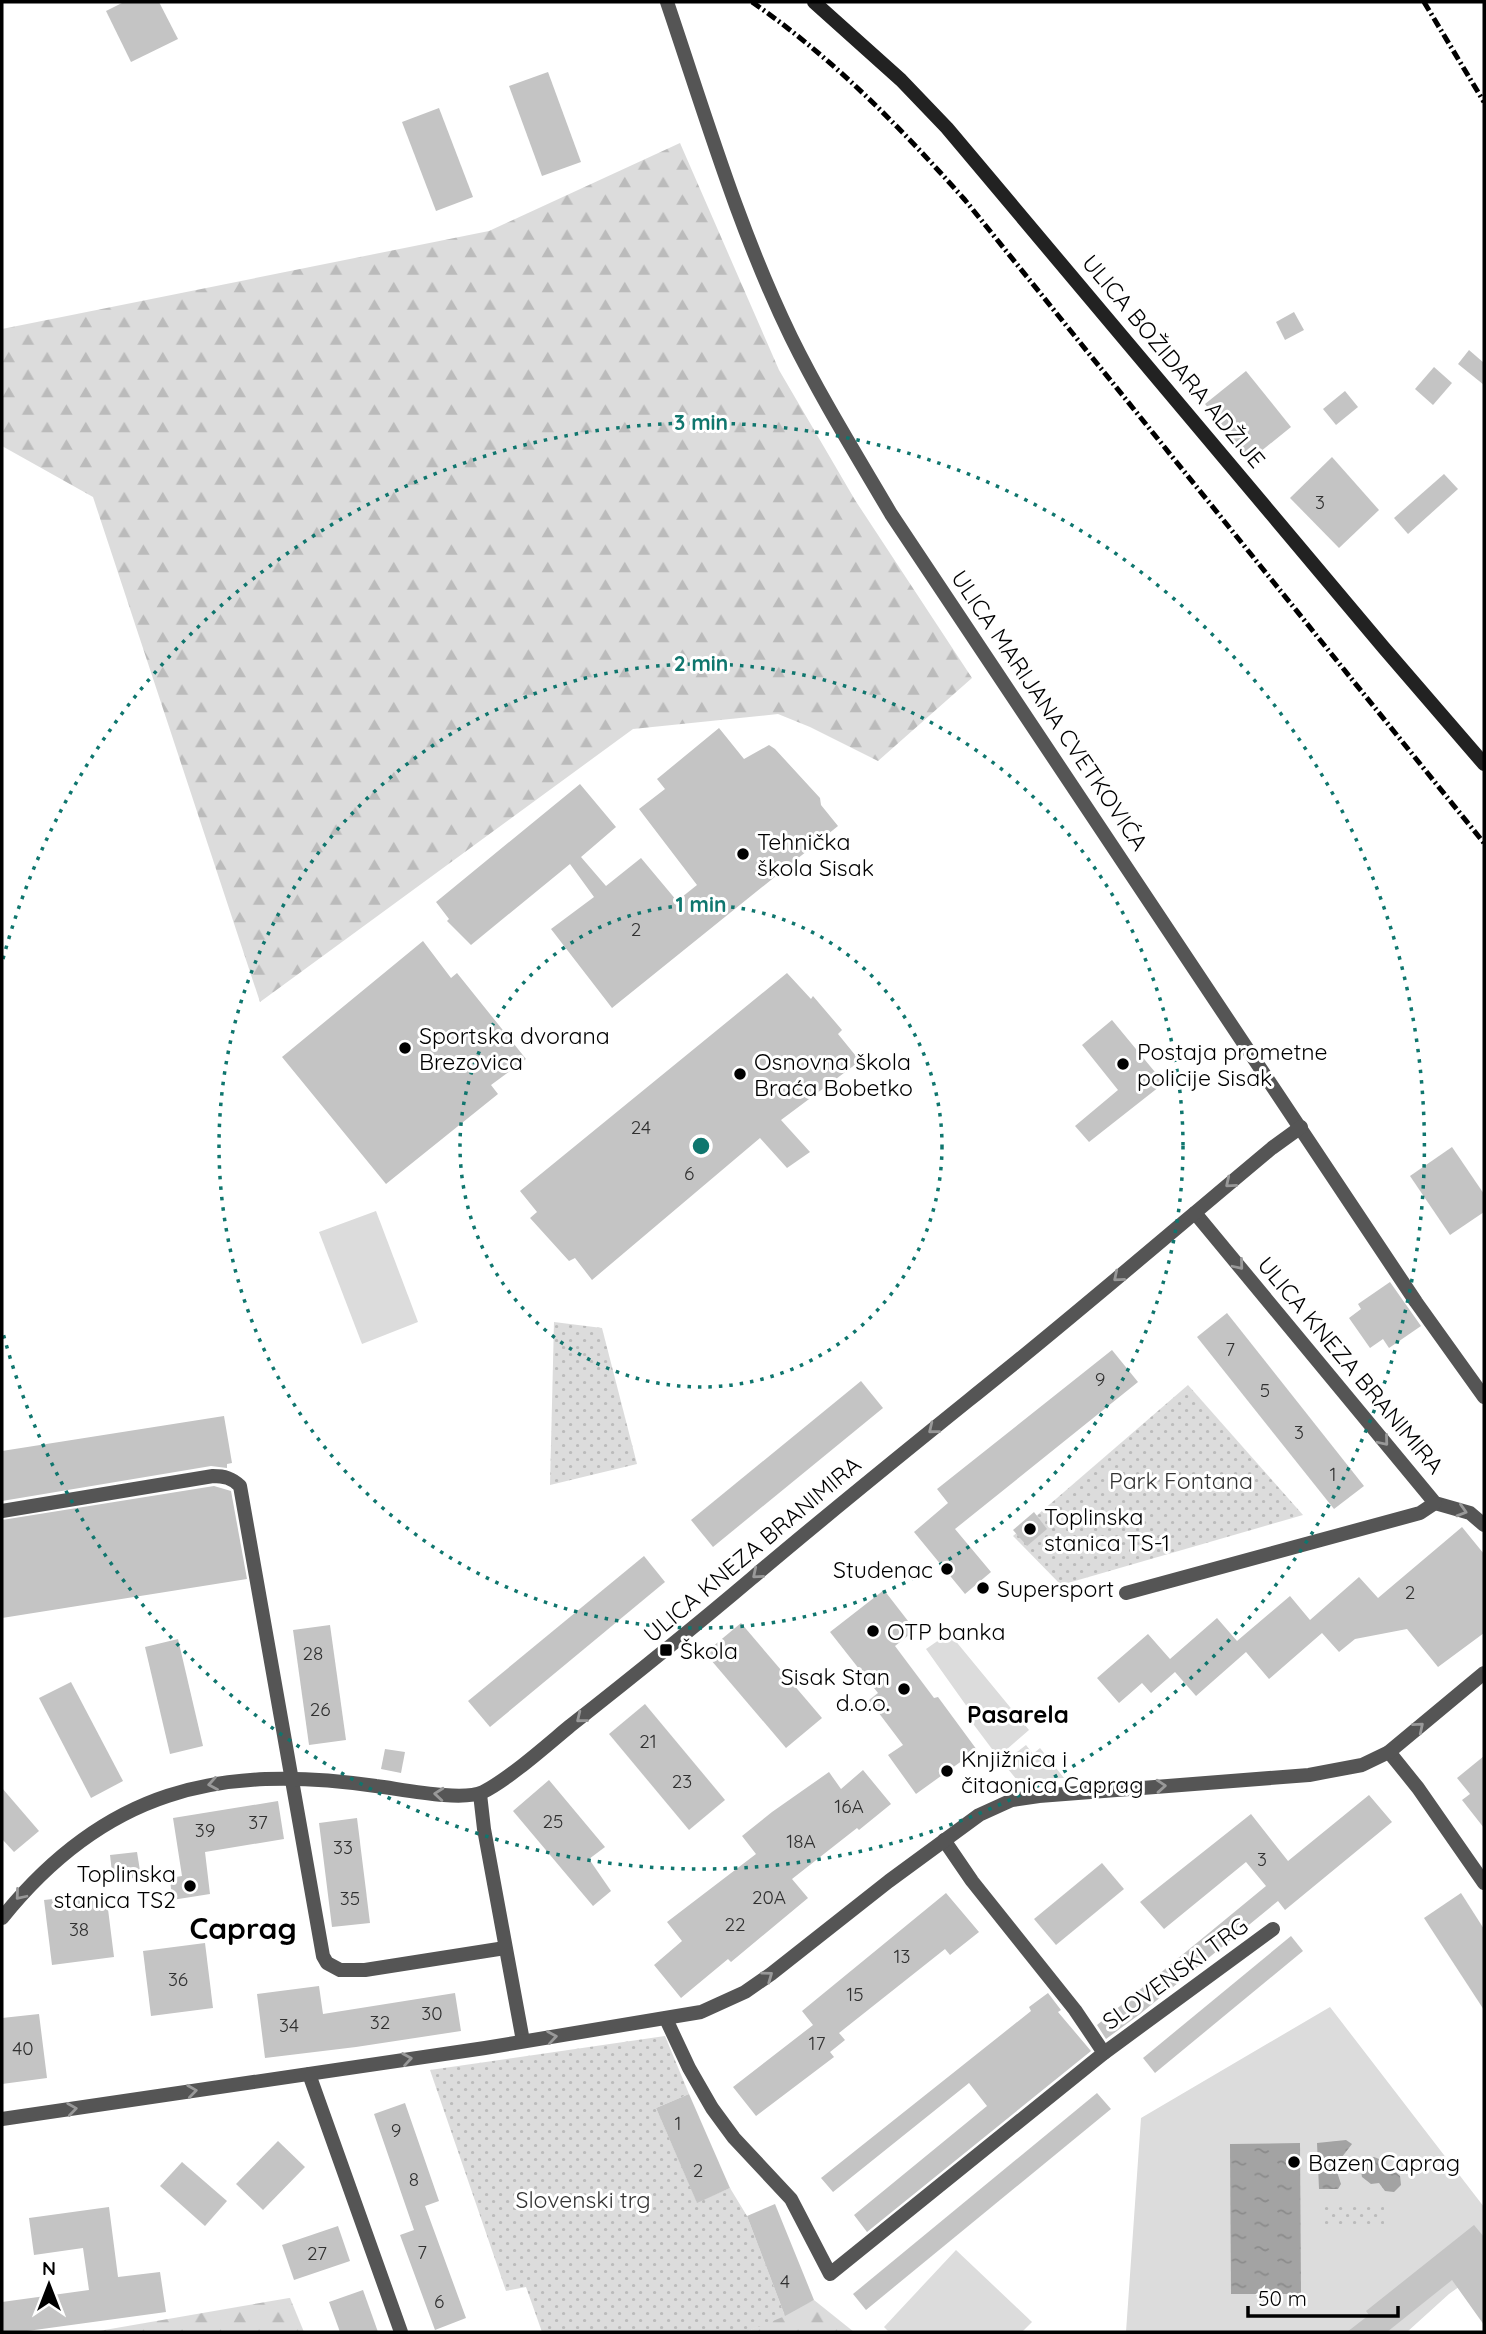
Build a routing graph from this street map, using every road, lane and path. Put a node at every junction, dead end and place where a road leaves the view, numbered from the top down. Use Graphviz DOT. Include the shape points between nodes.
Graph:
graph roads {
  1 [pos="667,2"];
  2 [pos="814,2"];
  3 [pos="1484,764"];
  4 [pos="1301,1127"];
  5 [pos="1195,1213"];
  6 [pos="1484,1397"];
  7 [pos="1435,1503"];
  8 [pos="2,1511"];
  9 [pos="1484,1525"];
  10 [pos="1126,1593"];
  11 [pos="1484,1673"];
  12 [pos="1389,1752"];
  13 [pos="292,1778"];
  14 [pos="480,1794"];
  15 [pos="944,1840"];
  16 [pos="1484,1883"];
  17 [pos="2,1918"];
  18 [pos="1273,1929"];
  19 [pos="505,1948"];
  20 [pos="666,2019"];
  21 [pos="523,2041"];
  22 [pos="1104,2053"];
  23 [pos="309,2074"];
  24 [pos="2,2119"];
  25 [pos="401,2332"];
  1 -- 4 [label="street, ULICA MARIJANA CVETKOVIĆA" via="745,228 791,337 828,408 891,514"];
  2 -- 3 [label="main road, ULICA BOŽIDARA ADŽIJE" via="947,128"];
  4 -- 5 [label="street, ULICA KNEZA BRANIMIRA, one-way"];
  4 -- 6 [label="street, ULICA MARIJANA CVETKOVIĆA"];
  5 -- 7 [label="street, ULICA KNEZA BRANIMIRA, one-way"];
  5 -- 14 [label="street, ULICA KNEZA BRANIMIRA, one-way" via="712,1613"];
  7 -- 9 [label="street, ULICA KNEZA BRANIMIRA, one-way" via="1471,1513"];
  7 -- 10 [label="street" via="1420,1513"];
  8 -- 13 [label="street" via="213,1476 237,1483"];
  12 -- 11 [label="street, one-way"];
  15 -- 12 [label="street, one-way" via="979,1815 1012,1800 1309,1775 1362,1765"];
  12 -- 16 [label="street"];
  14 -- 13 [label="street, one-way"];
  13 -- 17 [label="street, one-way" via="211,1784 141,1805 75,1844"];
  13 -- 19 [label="street" via="327,1963 340,1970 365,1970"];
  14 -- 19 [label="street"];
  20 -- 15 [label="street, one-way" via="701,2012 745,1992"];
  15 -- 22 [label="street, SLOVENSKI TRG"];
  18 -- 22 [label="street, SLOVENSKI TRG"];
  19 -- 21 [label="street"];
  21 -- 20 [label="street, one-way"];
  20 -- 22 [label="street, SLOVENSKI TRG" via="712,2108 791,2199 830,2274"];
  23 -- 21 [label="street, one-way"];
  24 -- 23 [label="street, one-way"];
  23 -- 25 [label="street"];
}
